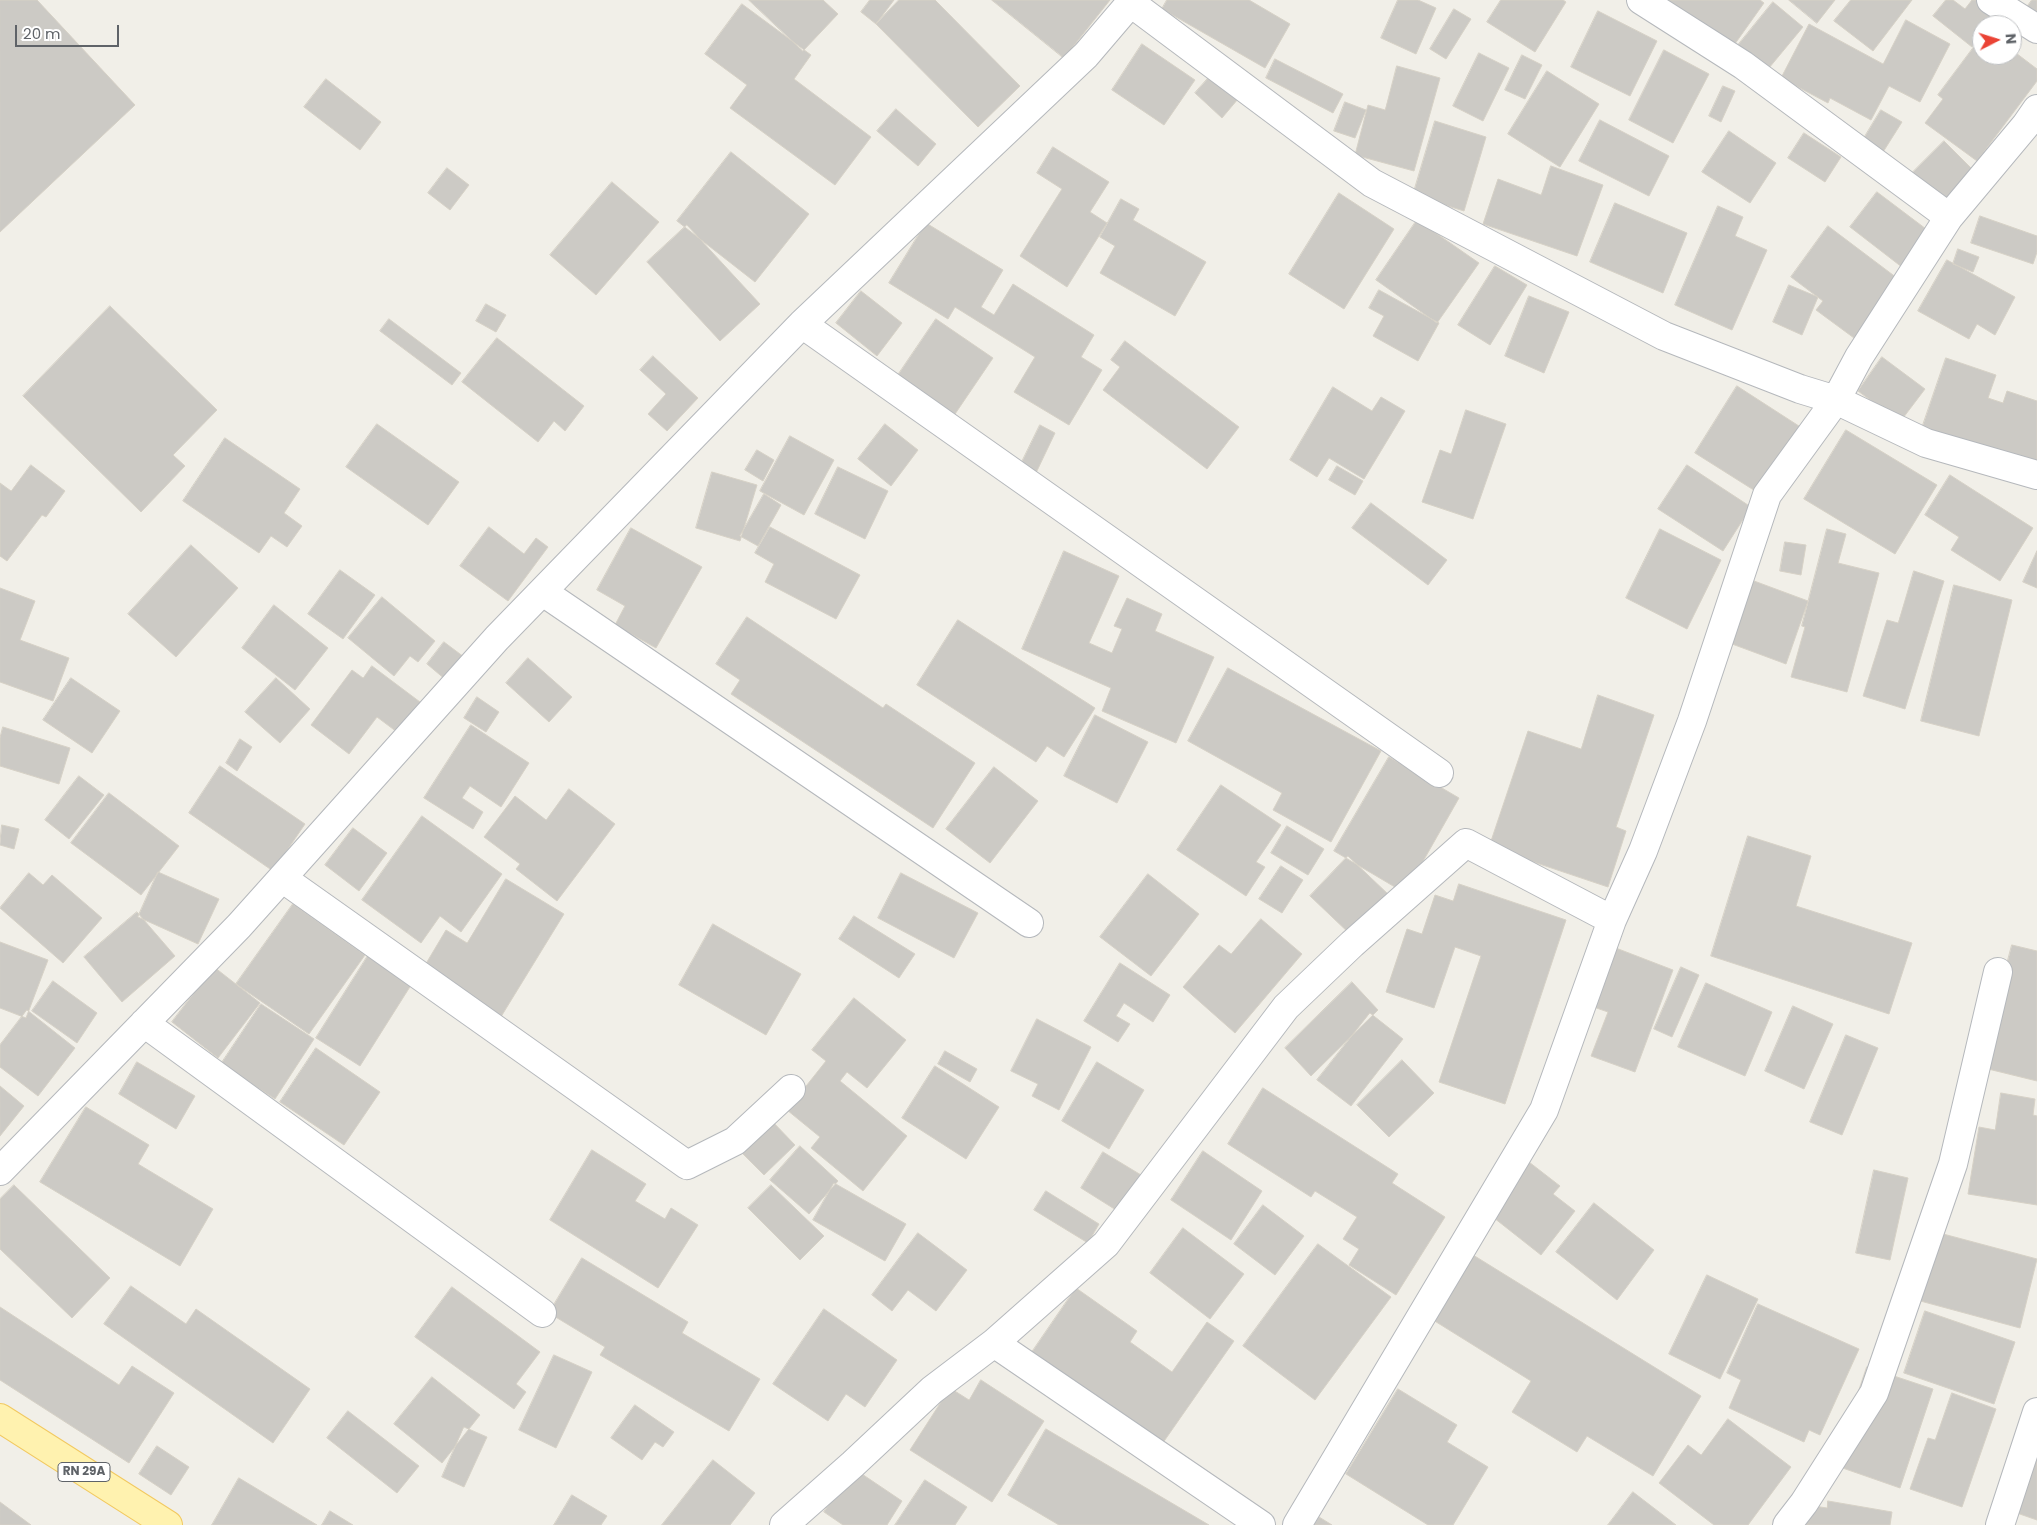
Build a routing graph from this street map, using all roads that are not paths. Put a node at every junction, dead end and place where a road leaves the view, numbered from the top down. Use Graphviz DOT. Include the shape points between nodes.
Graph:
graph roads {
  1 [pos="1641,0"];
  2 [pos="1991,0"];
  3 [pos="1132,1"];
  4 [pos="2037,29"];
  5 [pos="2037,109"];
  6 [pos="1949,218"];
  7 [pos="802,324"];
  8 [pos="1836,400"];
  9 [pos="2037,475"];
  10 [pos="543,592"];
  11 [pos="1439,773"];
  12 [pos="282,878"];
  13 [pos="1612,920"];
  14 [pos="1029,923"];
  15 [pos="1998,972"];
  16 [pos="144,1023"];
  17 [pos="790,1089"];
  18 [pos="0,1171"];
  19 [pos="542,1313"];
  20 [pos="994,1342"];
  21 [pos="2037,1412"];
  22 [pos="0,1418"];
  23 [pos="168,1525"];
  24 [pos="784,1525"];
  25 [pos="1261,1525"];
  26 [pos="1297,1525"];
  27 [pos="1787,1525"];
  28 [pos="2000,1525"];
  1 -- 6 [label="street" via="1743,65"];
  2 -- 4 [label="street"];
  3 -- 7 [label="street" via="1086,54"];
  3 -- 8 [label="street" via="1372,183 1664,336"];
  5 -- 6 [label="street"];
  6 -- 8 [label="street" via="1859,357"];
  7 -- 10 [label="street"];
  7 -- 11 [label="street"];
  8 -- 9 [label="street" via="1926,443"];
  8 -- 13 [label="street" via="1767,495 1692,721 1643,851"];
  10 -- 12 [label="street"];
  10 -- 14 [label="street"];
  12 -- 16 [label="street"];
  12 -- 17 [label="street" via="687,1165 735,1141"];
  13 -- 20 [label="street" via="1466,843 1286,1007 1106,1244"];
  13 -- 26 [label="street" via="1544,1110"];
  15 -- 27 [label="street" via="1954,1164 1874,1393"];
  16 -- 18 [label="street"];
  16 -- 19 [label="street"];
  20 -- 24 [label="street" via="932,1390"];
  20 -- 25 [label="street"];
  21 -- 28 [label="street"];
  22 -- 23 [label="main road, RN 29A"];
}
